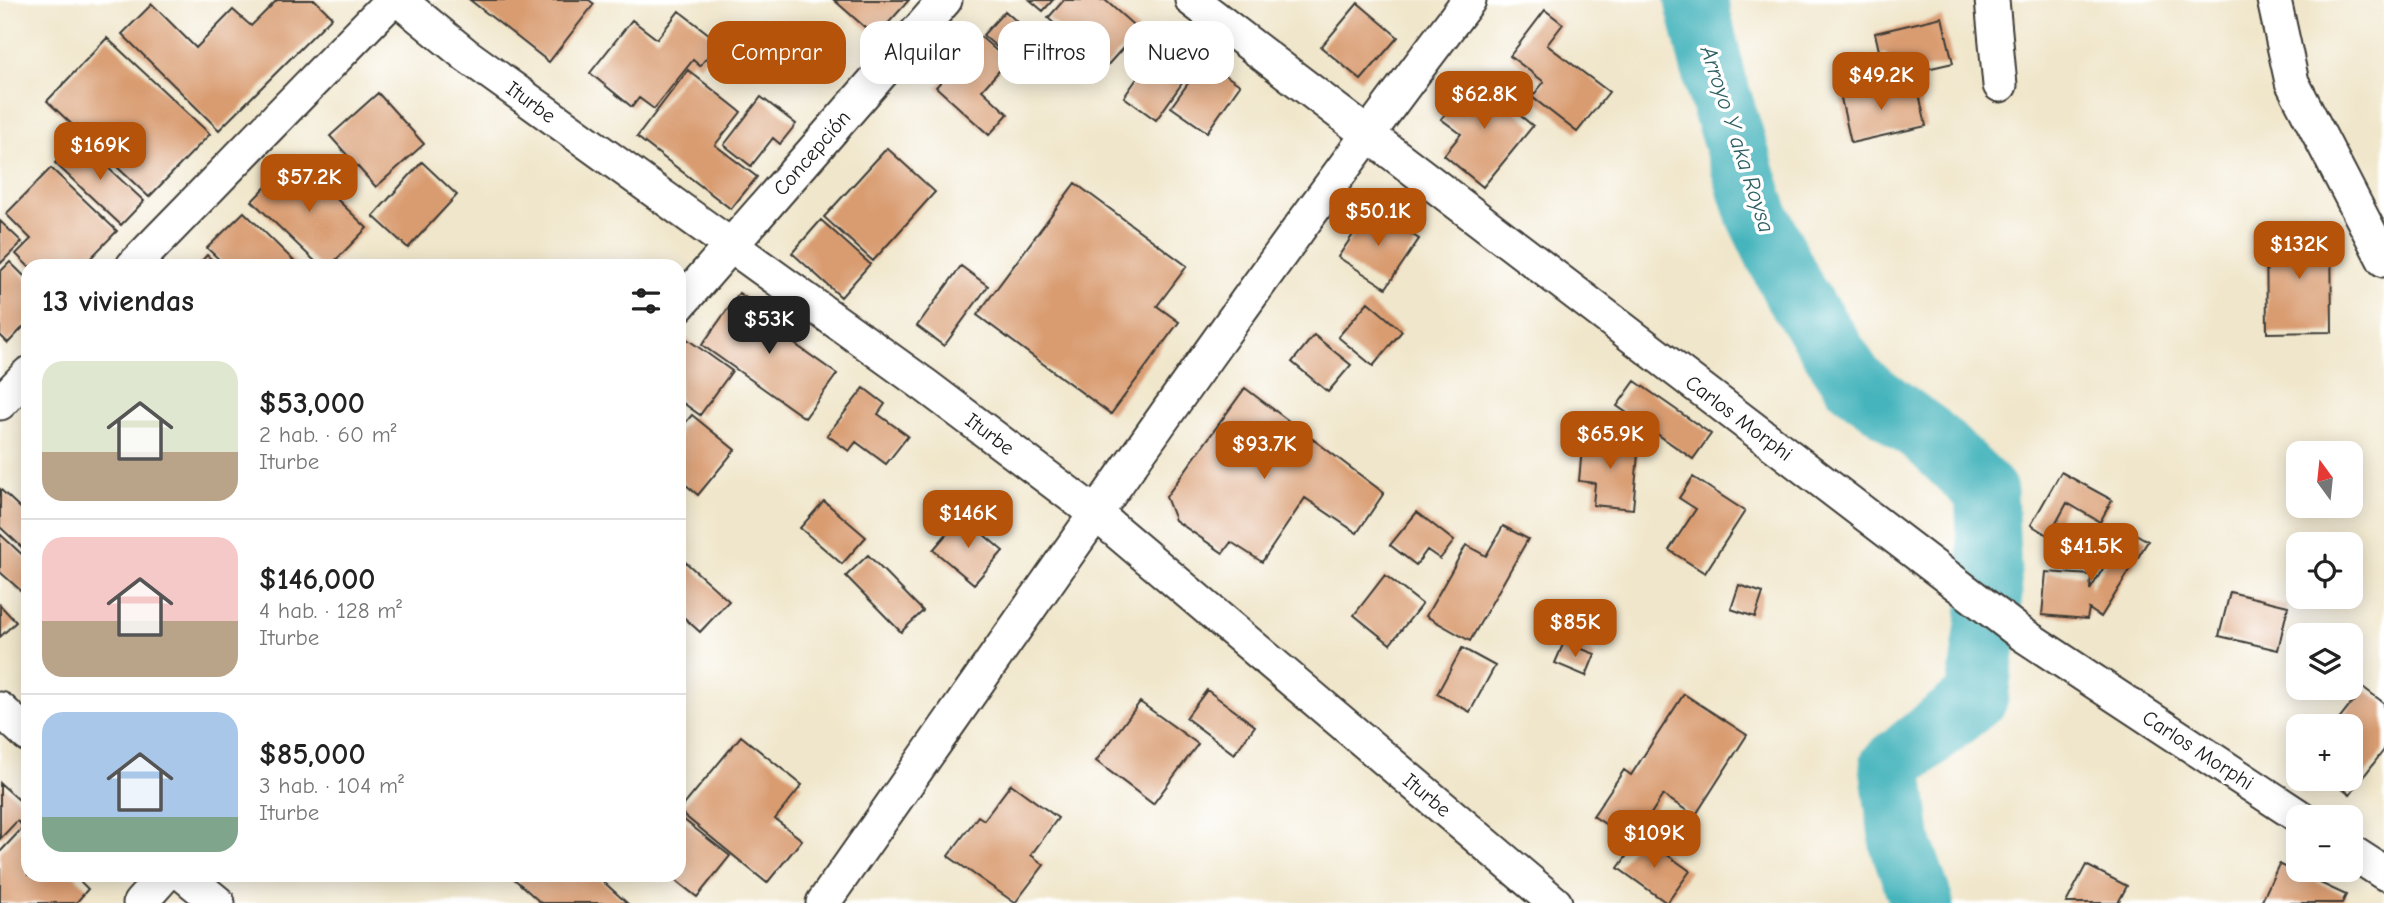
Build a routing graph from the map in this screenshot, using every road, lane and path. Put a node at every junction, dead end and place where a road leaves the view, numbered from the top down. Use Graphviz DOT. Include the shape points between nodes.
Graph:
graph roads {
  1 [pos="392,0"];
  2 [pos="399,0"];
  3 [pos="944,0"];
  4 [pos="1192,0"];
  5 [pos="1469,0"];
  6 [pos="1992,0"];
  7 [pos="2274,0"];
  8 [pos="2000,85"];
  9 [pos="1368,133"];
  10 [pos="732,246"];
  11 [pos="140,259"];
  12 [pos="2384,260"];
  13 [pos="686,297"];
  14 [pos="21,381"];
  15 [pos="0,403"];
  16 [pos="1096,514"];
  17 [pos="0,709"];
  18 [pos="21,728"];
  19 [pos="2286,808"];
  20 [pos="2363,859"];
  21 [pos="2384,873"];
  22 [pos="159,882"];
  23 [pos="192,882"];
  24 [pos="140,903"];
  25 [pos="218,903"];
  26 [pos="823,903"];
  27 [pos="1555,903"];
  1 -- 11 [label="street"];
  2 -- 10 [label="street, Iturbe" via="466,55"];
  3 -- 10 [label="street, Concepción"];
  4 -- 9 [label="street, Carlos Morphi"];
  5 -- 9 [label="street"];
  6 -- 8 [label="street"];
  7 -- 12 [label="street" via="2292,82"];
  9 -- 16 [label="street"];
  9 -- 19 [label="street, Carlos Morphi" via="2022,634"];
  10 -- 13 [label="street, Concepción"];
  10 -- 16 [label="street, Iturbe"];
  14 -- 15 [label="street"];
  16 -- 26 [label="street"];
  16 -- 27 [label="street, Iturbe"];
  17 -- 18 [label="street"];
  20 -- 21 [label="street"];
  22 -- 24 [label="street"];
  23 -- 25 [label="street"];
}
